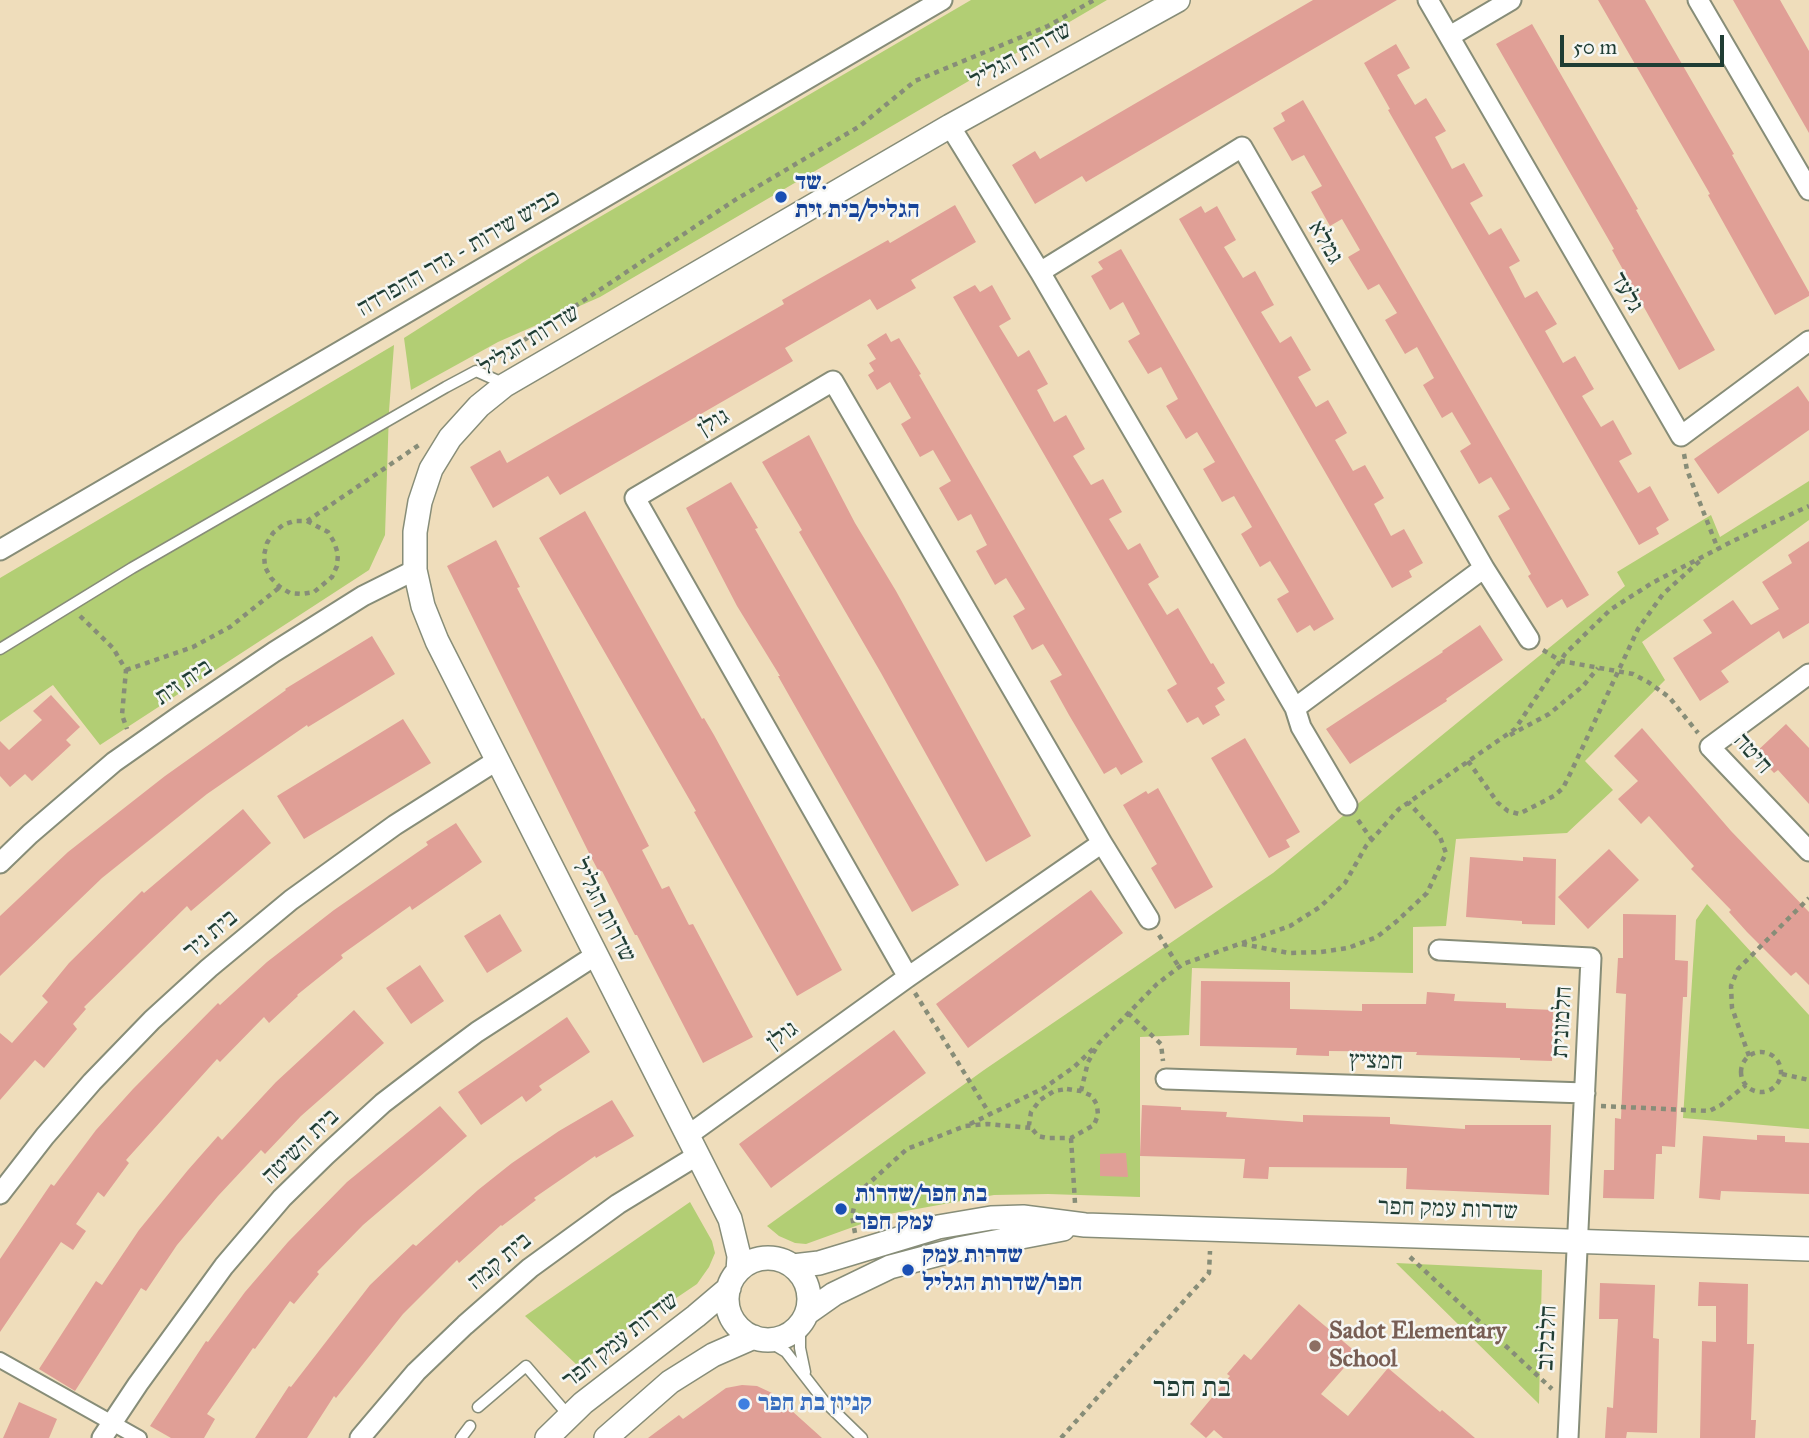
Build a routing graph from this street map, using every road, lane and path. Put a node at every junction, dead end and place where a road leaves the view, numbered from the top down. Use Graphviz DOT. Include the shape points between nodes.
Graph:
graph roads {
  1 [pos="942,0"];
  2 [pos="1094,0"];
  3 [pos="1178,0"];
  4 [pos="1428,0"];
  5 [pos="1511,0"];
  6 [pos="1698,0"];
  7 [pos="1450,36"];
  8 [pos="950,125"];
  9 [pos="1809,190"];
  10 [pos="1040,272"];
  11 [pos="1809,341"];
  12 [pos="476,371"];
  13 [pos="505,385"];
  14 [pos="1681,436"];
  15 [pos="422,444"];
  16 [pos="1809,506"];
  17 [pos="307,521"];
  18 [pos="1718,549"];
  19 [pos="0,550"];
  20 [pos="1708,554"];
  21 [pos="1484,568"];
  22 [pos="415,570"];
  23 [pos="279,587"];
  24 [pos="69,607"];
  25 [pos="1529,639"];
  26 [pos="0,649"];
  27 [pos="1561,661"];
  28 [pos="1598,668"];
  29 [pos="126,670"];
  30 [pos="1619,671"];
  31 [pos="1809,674"];
  32 [pos="1295,708"];
  33 [pos="1497,743"];
  34 [pos="1710,747"];
  35 [pos="134,748"];
  36 [pos="496,761"];
  37 [pos="1468,761"];
  38 [pos="1408,802"];
  39 [pos="1347,805"];
  40 [pos="1102,843"];
  41 [pos="1809,852"];
  42 [pos="0,863"];
  43 [pos="1809,898"];
  44 [pos="1149,919"];
  45 [pos="1241,944"];
  46 [pos="1439,950"];
  47 [pos="596,955"];
  48 [pos="1179,967"];
  49 [pos="908,977"];
  50 [pos="1128,1013"];
  51 [pos="1099,1043"];
  52 [pos="1749,1056"];
  53 [pos="1782,1074"];
  54 [pos="1166,1079"];
  55 [pos="1809,1080"];
  56 [pos="1746,1085"];
  57 [pos="1081,1091"];
  58 [pos="1584,1100"];
  59 [pos="991,1116"];
  60 [pos="965,1126"];
  61 [pos="1032,1128"];
  62 [pos="1071,1138"];
  63 [pos="693,1145"];
  64 [pos="0,1194"];
  65 [pos="730,1219"];
  66 [pos="1079,1224"];
  67 [pos="1212,1229"];
  68 [pos="1386,1235"];
  69 [pos="1578,1240"];
  70 [pos="1809,1249"];
  71 [pos="858,1251"];
  72 [pos="768,1258"];
  73 [pos="793,1266"];
  74 [pos="734,1279"];
  75 [pos="805,1316"];
  76 [pos="760,1338"];
  77 [pos="0,1360"];
  78 [pos="806,1376"];
  79 [pos="1569,1406"];
  80 [pos="478,1407"];
  81 [pos="569,1416"];
  82 [pos="470,1426"];
  83 [pos="107,1431"];
  84 [pos="139,1438"];
  85 [pos="360,1438"];
  86 [pos="461,1438"];
  87 [pos="547,1438"];
  88 [pos="606,1438"];
  89 [pos="862,1438"];
  90 [pos="1061,1438"];
  91 [pos="1567,1438"];
  1 -- 19 [label="street, כביש שירות - גדר ההפרדה"];
  2 -- 12 [label="path" via="1048,26 915,81 860,126 735,200"];
  3 -- 8 [label="street, שדרות הגליל"];
  4 -- 7 [label="street, גלעד"];
  5 -- 7 [label="street"];
  6 -- 9 [label="street"];
  7 -- 14 [label="street, גלעד"];
  8 -- 10 [label="street"];
  8 -- 13 [label="street, שדרות הגליל"];
  10 -- 21 [label="street, גמלא" via="1242,147"];
  10 -- 32 [label="street"];
  11 -- 14 [label="street"];
  12 -- 13 [label="lane"];
  12 -- 24 [label="lane"];
  13 -- 22 [label="street, שדרות הגליל" via="479,405 431,469 415,532"];
  14 -- 18 [label="path" via="1687,470"];
  15 -- 17 [label="path"];
  16 -- 18 [label="path"];
  17 -- 23 [label="path" via="283,525 267,543 265,568"];
  17 -- 23 [label="path" via="328,532 338,554 337,566 332,577 314,592 290,593"];
  18 -- 20 [label="path"];
  20 -- 27 [label="path" via="1610,610"];
  20 -- 30 [label="path" via="1663,594 1638,629"];
  21 -- 25 [label="street, גמלא"];
  21 -- 32 [label="street"];
  22 -- 35 [label="street, בית זית" via="363,596 274,652"];
  22 -- 36 [label="street, שדרות הגליל" via="437,641"];
  23 -- 29 [label="path" via="221,632 193,647"];
  24 -- 26 [label="lane"];
  24 -- 29 [label="path" via="113,648"];
  25 -- 27 [label="path"];
  27 -- 28 [label="path"];
  27 -- 33 [label="path" via="1515,729"];
  28 -- 30 [label="path"];
  28 -- 33 [label="path" via="1549,715"];
  29 -- 35 [label="path" via="122,715"];
  30 -- 34 [label="path" via="1633,674 1669,697"];
  30 -- 37 [label="path" via="1563,788 1554,796 1519,814 1508,811"];
  31 -- 34 [label="street, חיטה"];
  32 -- 39 [label="street" via="1301,727"];
  33 -- 37 [label="path"];
  34 -- 41 [label="street, חיטה"];
  35 -- 42 [label="street, בית זית"];
  36 -- 47 [label="street, שדרות הגליל"];
  36 -- 64 [label="street, בית ניר" via="291,900 209,968 92,1082"];
  37 -- 38 [label="path"];
  38 -- 45 [label="path" via="1366,846 1345,883 1320,907 1290,926"];
  38 -- 45 [label="path" via="1440,837 1446,853 1427,893 1397,921 1377,937 1321,952 1289,953"];
  40 -- 44 [label="street, גולן"];
  40 -- 49 [label="street, גולן"];
  40 -- 49 [label="street, גולן" via="833,381 635,498"];
  43 -- 52 [label="path" via="1734,978 1732,1008"];
  44 -- 48 [label="path"];
  45 -- 48 [label="path"];
  46 -- 58 [label="street, חלמונית" via="1591,958"];
  47 -- 63 [label="street, שדרות הגליל"];
  47 -- 83 [label="street, בית השיטה" via="430,1067 317,1163 224,1266"];
  48 -- 50 [label="path"];
  49 -- 59 [label="path" via="920,1004"];
  49 -- 63 [label="street, גולן"];
  50 -- 51 [label="path"];
  50 -- 54 [label="path" via="1161,1044"];
  51 -- 57 [label="path" via="1088,1062"];
  51 -- 59 [label="path" via="1044,1088"];
  52 -- 53 [label="path" via="1769,1053 1779,1061"];
  52 -- 56 [label="path" via="1741,1073"];
  53 -- 55 [label="path"];
  53 -- 56 [label="path" via="1771,1090 1757,1092"];
  54 -- 58 [label="street, חמציץ"];
  56 -- 58 [label="path" via="1709,1111"];
  57 -- 61 [label="path" via="1054,1091 1040,1100 1031,1112"];
  57 -- 62 [label="path" via="1092,1096 1098,1115 1094,1125"];
  58 -- 69 [label="street, חלמונית"];
  59 -- 60 [label="path"];
  60 -- 61 [label="path"];
  60 -- 71 [label="path" via="907,1149 857,1194 852,1216"];
  61 -- 62 [label="path" via="1038,1136"];
  62 -- 66 [label="path"];
  63 -- 65 [label="street, שדרות הגליל"];
  63 -- 85 [label="street, בית קמה" via="530,1268 465,1325"];
  65 -- 72 [label="street, שדרות הגליל"];
  65 -- 74 [label="street, שדרות הגליל" via="739,1256"];
  66 -- 67 [label="street, שדרות עמק חפר"];
  66 -- 71 [label="street, שדרות עמק חפר" via="1023,1217 966,1220"];
  66 -- 75 [label="street, שדרות עמק חפר" via="890,1267 834,1294"];
  67 -- 68 [label="street, שדרות עמק חפר"];
  67 -- 90 [label="path" via="1209,1273"];
  68 -- 69 [label="street, שדרות עמק חפר"];
  68 -- 79 [label="path"];
  69 -- 70 [label="street, שדרות עמק חפר"];
  69 -- 79 [label="street, חלבלוב"];
  71 -- 73 [label="street, שדרות עמק חפר"];
  72 -- 73 [label="street"];
  72 -- 74 [label="street" via="744,1265"];
  73 -- 75 [label="street" via="807,1286"];
  74 -- 76 [label="street" via="727,1301 730,1312 735,1323"];
  74 -- 81 [label="street, שדרות עמק חפר" via="696,1316"];
  75 -- 76 [label="street" via="789,1334"];
  75 -- 78 [label="lane" via="800,1348"];
  76 -- 78 [label="lane" via="786,1352"];
  76 -- 88 [label="street" via="713,1355 670,1382"];
  77 -- 83 [label="street"];
  78 -- 89 [label="lane"];
  79 -- 91 [label="street, חלבלוב"];
  80 -- 81 [label="lane" via="526,1366"];
  81 -- 87 [label="street, שדרות עמק חפר"];
  82 -- 86 [label="lane"];
  83 -- 84 [label="street"];
}
